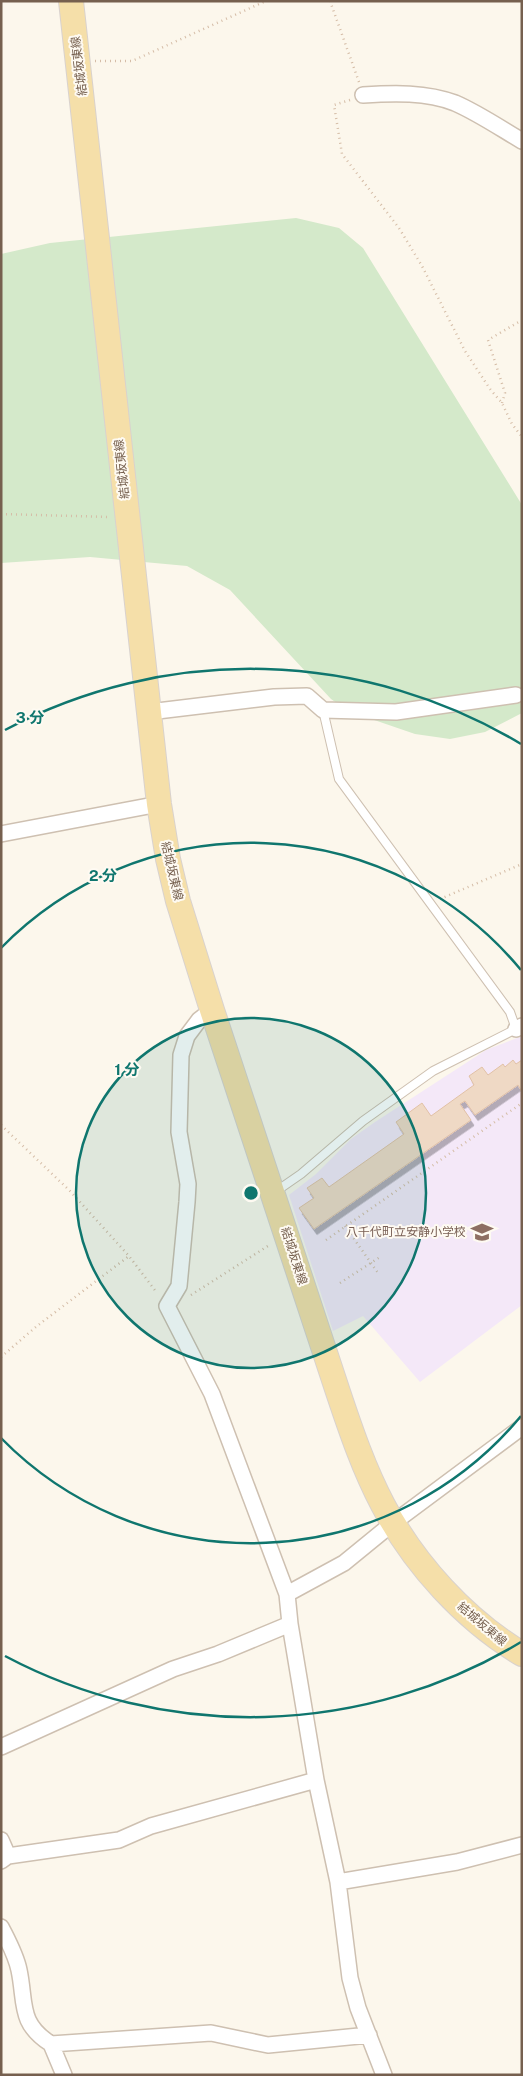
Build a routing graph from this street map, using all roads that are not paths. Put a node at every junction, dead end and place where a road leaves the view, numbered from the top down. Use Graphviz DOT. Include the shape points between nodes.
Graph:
graph roads {
  1 [pos="71,1"];
  2 [pos="364,95"];
  3 [pos="522,141"];
  4 [pos="516,695"];
  5 [pos="323,710"];
  6 [pos="149,712"];
  7 [pos="158,804"];
  8 [pos="1,834"];
  9 [pos="212,1010"];
  10 [pos="519,1027"];
  11 [pos="273,1194"];
  12 [pos="522,1427"];
  13 [pos="393,1523"];
  14 [pos="287,1594"];
  15 [pos="290,1624"];
  16 [pos="522,1654"];
  17 [pos="1,1747"];
  18 [pos="316,1780"];
  19 [pos="1,1840"];
  20 [pos="522,1845"];
  21 [pos="5,1858"];
  22 [pos="338,1882"];
  23 [pos="1,1927"];
  24 [pos="369,2035"];
  25 [pos="51,2044"];
  26 [pos="64,2075"];
  27 [pos="384,2075"];
  1 -- 6 [label="main road, 結城坂東線"];
  2 -- 3 [label="street" via="417,95 453,102"];
  4 -- 5 [label="street" via="396,712"];
  5 -- 6 [label="street" via="307,696"];
  5 -- 10 [label="lane" via="339,779"];
  6 -- 7 [label="main road, 結城坂東線"];
  7 -- 8 [label="street"];
  7 -- 9 [label="main road, 結城坂東線" via="178,901"];
  9 -- 11 [label="main road, 結城坂東線"];
  9 -- 14 [label="street" via="187,1036 181,1055 179,1132 188,1193 178,1286 168,1308 212,1394"];
  10 -- 11 [label="lane" via="433,1071 362,1121"];
  11 -- 13 [label="main road, 結城坂東線" via="356,1445"];
  12 -- 13 [label="street"];
  13 -- 14 [label="street" via="344,1563"];
  13 -- 16 [label="main road, 結城坂東線" via="421,1562 455,1600 500,1641"];
  14 -- 15 [label="street"];
  15 -- 17 [label="street" via="174,1669"];
  15 -- 18 [label="street"];
  18 -- 21 [label="street" via="151,1826 119,1840"];
  18 -- 22 [label="street"];
  19 -- 21 [label="street"];
  20 -- 22 [label="street" via="457,1862"];
  22 -- 24 [label="street" via="350,1978"];
  23 -- 25 [label="street" via="19,1967 24,2011 29,2025"];
  24 -- 25 [label="street" via="268,2045 212,2033"];
  24 -- 27 [label="street"];
  25 -- 26 [label="street"];
}
